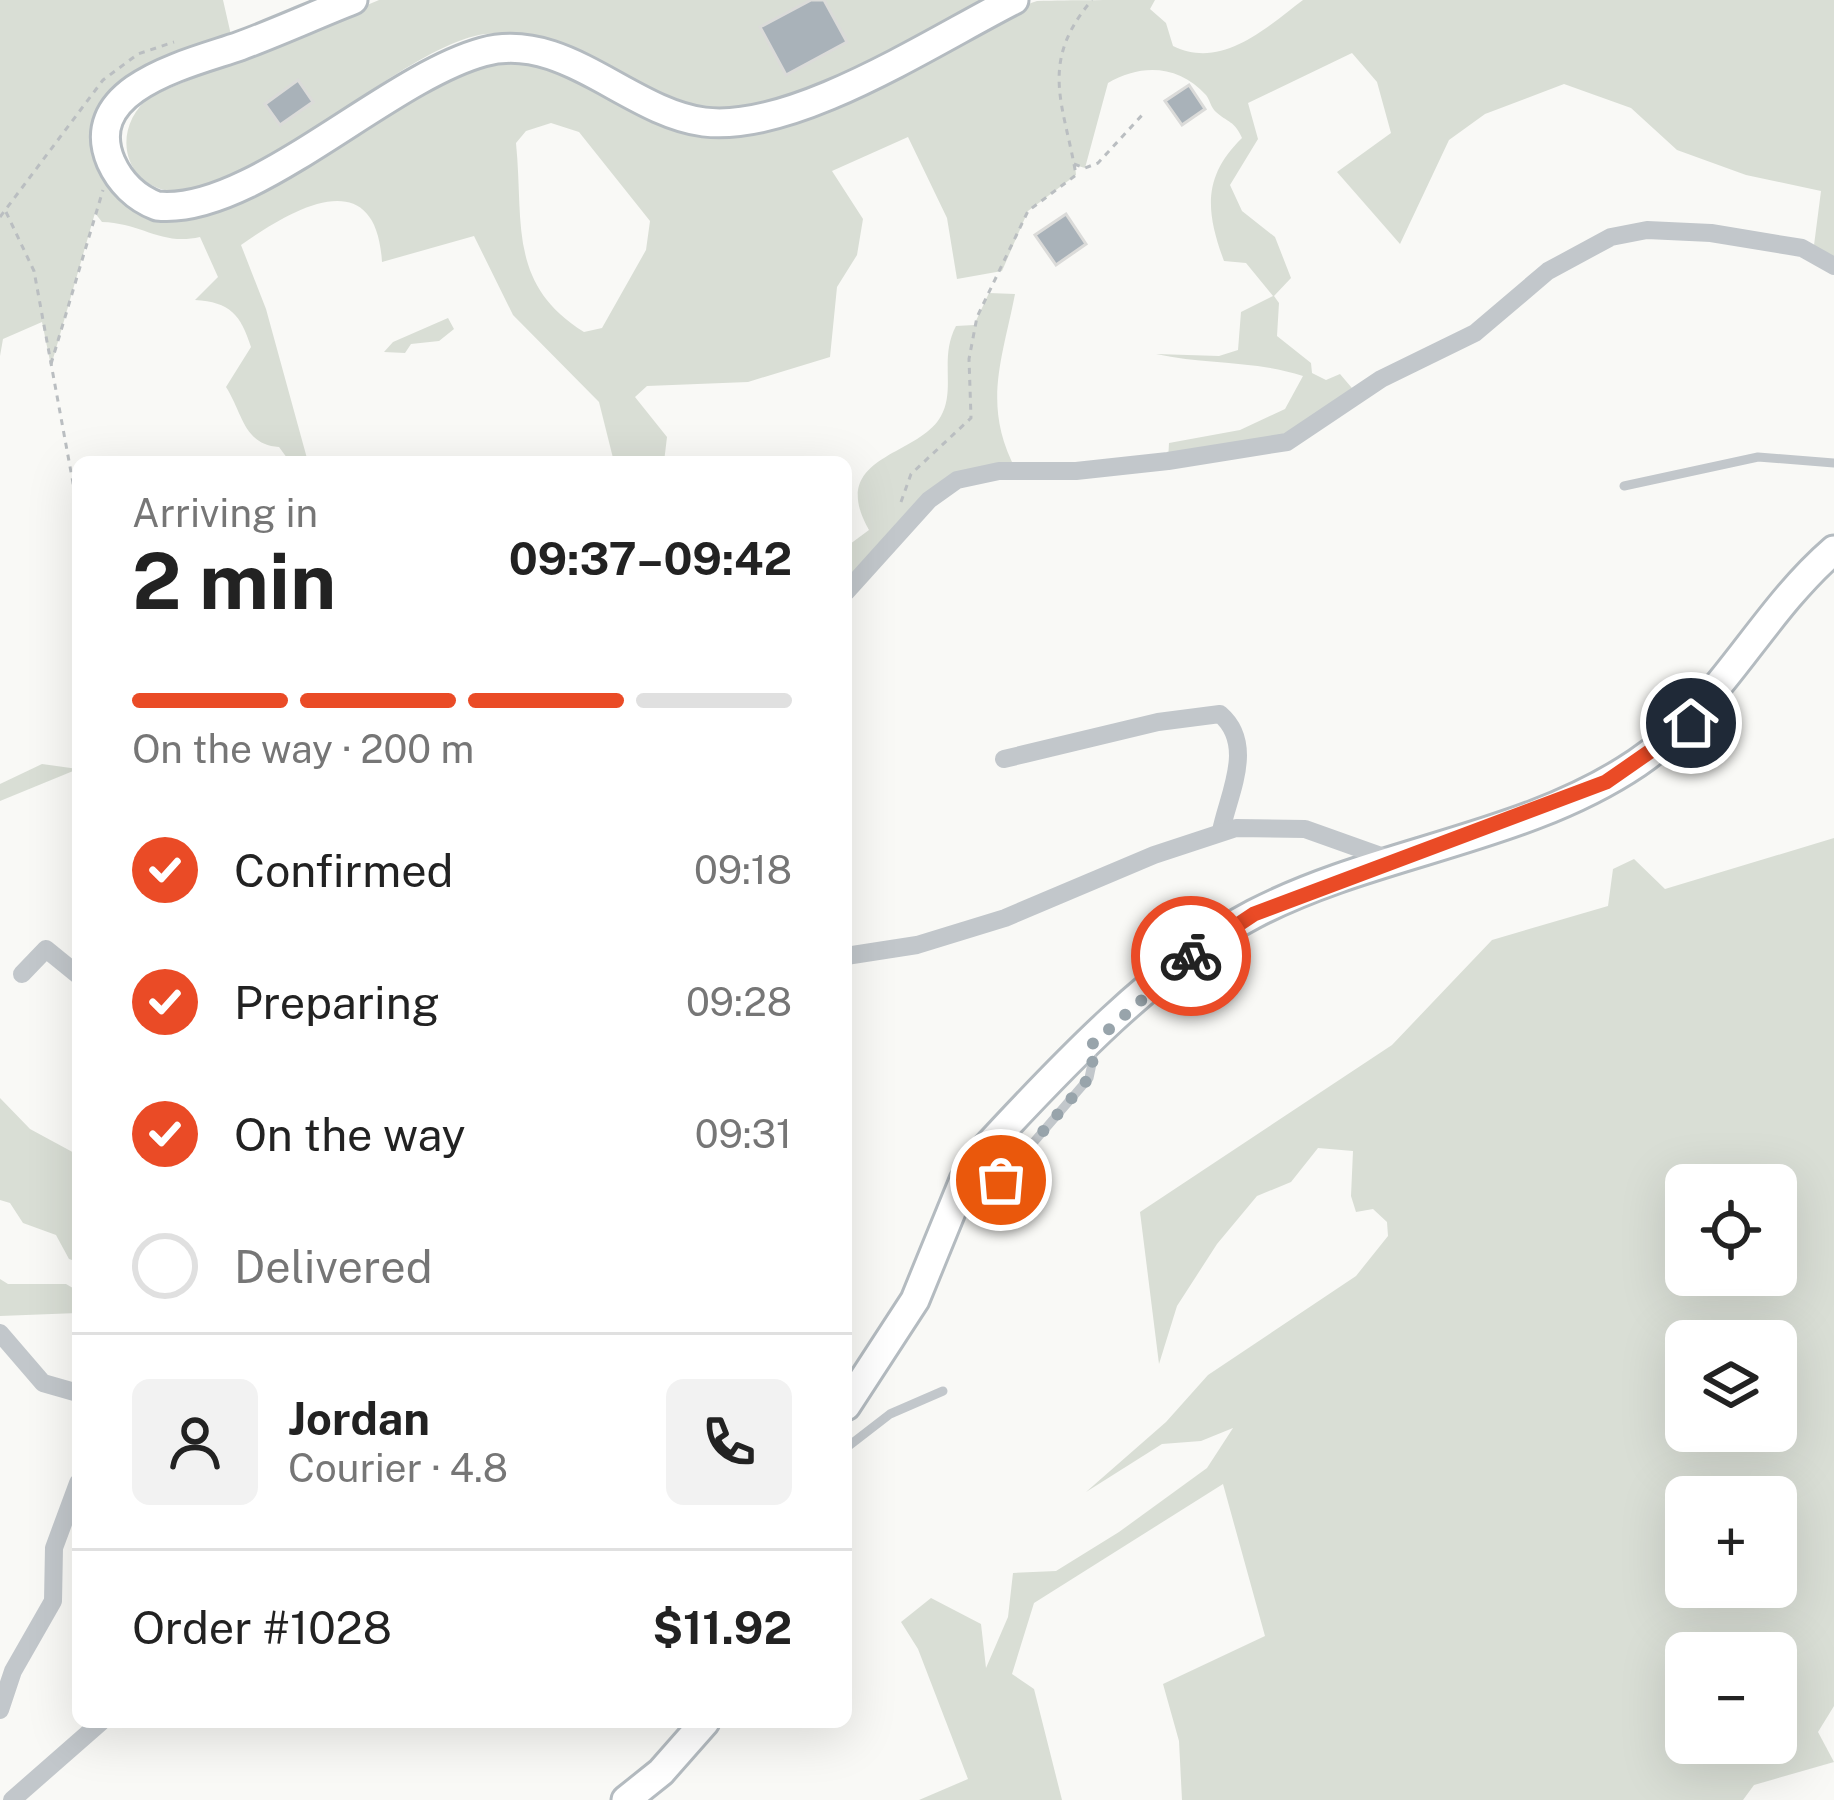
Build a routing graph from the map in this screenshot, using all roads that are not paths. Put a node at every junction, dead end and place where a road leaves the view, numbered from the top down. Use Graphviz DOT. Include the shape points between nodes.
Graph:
graph roads {
  1 [pos="353,0"];
  2 [pos="1014,0"];
  3 [pos="1834,266"];
  4 [pos="1834,463"];
  5 [pos="1624,486"];
  6 [pos="1834,550"];
  7 [pos="852,588"];
  8 [pos="1004,759"];
  9 [pos="1221,831"];
  10 [pos="1392,860"];
  11 [pos="852,955"];
  12 [pos="72,970"];
  13 [pos="22,974"];
  14 [pos="1088,1048"];
  15 [pos="1039,1203"];
  16 [pos="0,1333"];
  17 [pos="72,1391"];
  18 [pos="943,1391"];
  19 [pos="852,1397"];
  20 [pos="852,1443"];
  21 [pos="72,1499"];
  22 [pos="0,1710"];
  23 [pos="94,1728"];
  24 [pos="700,1728"];
  25 [pos="13,1800"];
  26 [pos="626,1800"];
  1 -- 2 [label="main road" via="138,87 108,123 111,163 127,186 148,203 201,202 439,68 502,48 571,64 687,119 758,121"];
  3 -- 7 [label="street" via="1777,243 1677,230 1624,233 1548,272 1475,333 1381,379 1292,440 1090,470 975,474 938,491"];
  4 -- 5 [label="lane" via="1758,457"];
  6 -- 10 [label="main road" via="1772,613 1691,723 1638,763 1540,809"];
  8 -- 9 [label="street" via="1220,714 1233,732 1238,774"];
  9 -- 10 [label="street" via="1298,827"];
  9 -- 11 [label="street" via="1005,919"];
  10 -- 14 [label="main road" via="1254,914 1202,947"];
  12 -- 13 [label="street" via="46,950"];
  14 -- 15 [label="lane" via="1089,1078 1001,1180 1007,1202"];
  14 -- 19 [label="main road" via="964,1180 915,1300"];
  16 -- 17 [label="street" via="43,1383"];
  18 -- 20 [label="lane" via="890,1414"];
  21 -- 22 [label="street" via="54,1548 52,1601"];
  23 -- 25 [label="street"];
  24 -- 26 [label="main road"];
}
